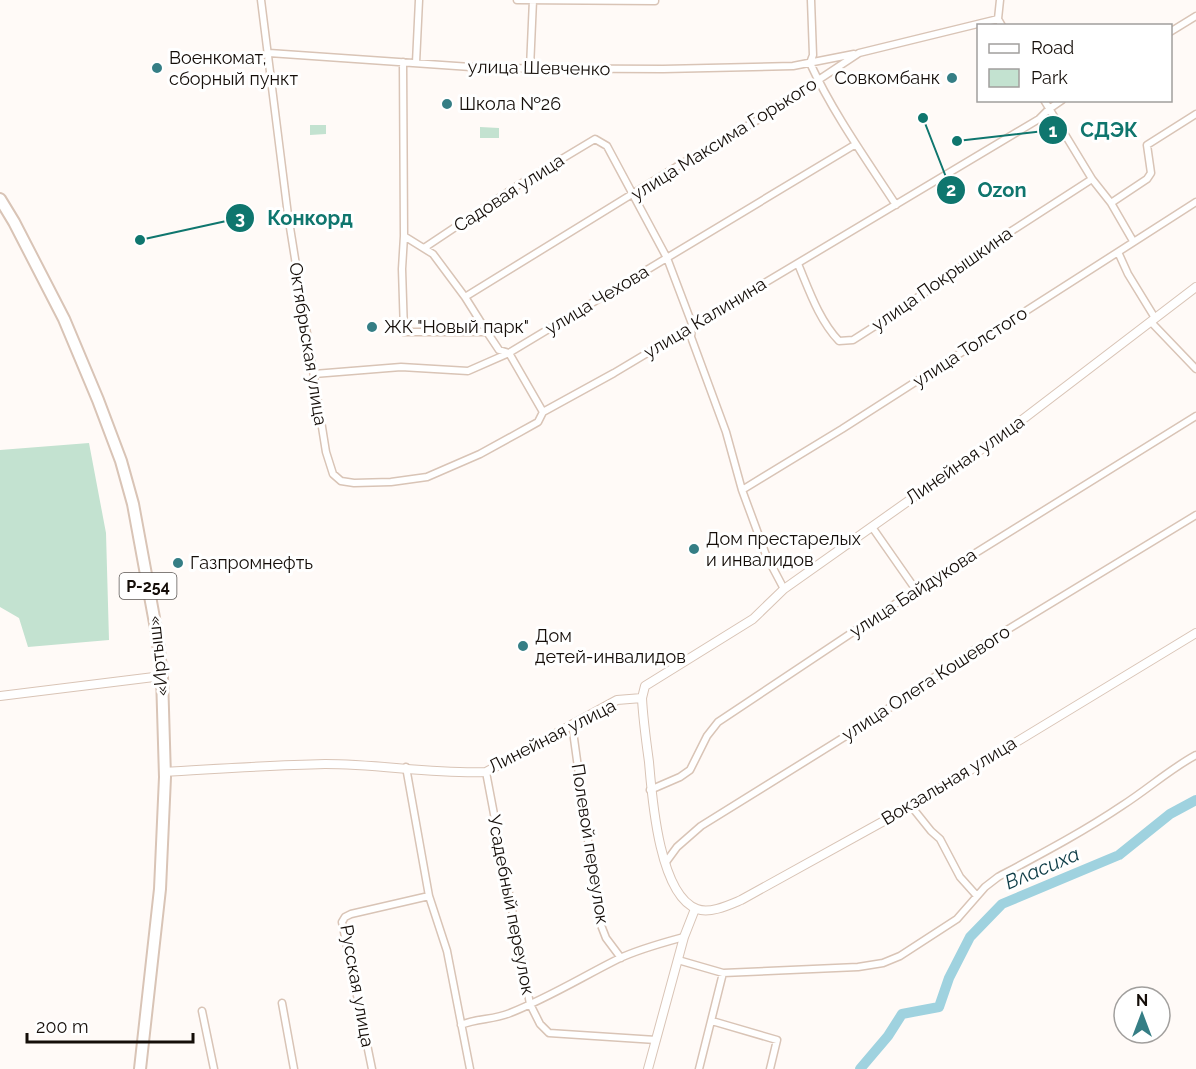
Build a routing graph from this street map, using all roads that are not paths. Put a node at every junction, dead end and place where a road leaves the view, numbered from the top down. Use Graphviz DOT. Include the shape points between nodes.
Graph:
graph roads {
  1 [pos="261,0"];
  2 [pos="419,0"];
  3 [pos="517,0"];
  4 [pos="811,0"];
  5 [pos="1000,0"];
  6 [pos="533,1"];
  7 [pos="655,1"];
  8 [pos="1196,16"];
  9 [pos="998,19"];
  10 [pos="977,24"];
  11 [pos="978,24"];
  12 [pos="1001,24"];
  13 [pos="1172,31"];
  14 [pos="269,53"];
  15 [pos="859,53"];
  16 [pos="403,62"];
  17 [pos="416,63"];
  18 [pos="810,63"];
  19 [pos="530,69"];
  20 [pos="818,82"];
  21 [pos="1045,102"];
  22 [pos="1059,102"];
  23 [pos="1049,109"];
  24 [pos="1196,114"];
  25 [pos="856,144"];
  26 [pos="1092,179"];
  27 [pos="634,195"];
  28 [pos="0,199"];
  29 [pos="1196,202"];
  30 [pos="1111,203"];
  31 [pos="896,205"];
  32 [pos="404,236"];
  33 [pos="1133,242"];
  34 [pos="424,248"];
  35 [pos="1118,252"];
  36 [pos="667,258"];
  37 [pos="798,264"];
  38 [pos="1196,287"];
  39 [pos="465,297"];
  40 [pos="1153,320"];
  41 [pos="692,324"];
  42 [pos="487,332"];
  43 [pos="509,353"];
  44 [pos="1196,369"];
  45 [pos="314,374"];
  46 [pos="543,412"];
  47 [pos="1196,416"];
  48 [pos="333,474"];
  49 [pos="742,490"];
  50 [pos="1196,515"];
  51 [pos="872,526"];
  52 [pos="784,589"];
  53 [pos="916,590"];
  54 [pos="1196,633"];
  55 [pos="162,676"];
  56 [pos="0,696"];
  57 [pos="642,698"];
  58 [pos="572,724"];
  59 [pos="1196,755"];
  60 [pos="406,767"];
  61 [pos="164,771"];
  62 [pos="486,772"];
  63 [pos="651,790"];
  64 [pos="911,806"];
  65 [pos="666,862"];
  66 [pos="429,896"];
  67 [pos="977,896"];
  68 [pos="695,909"];
  69 [pos="684,937"];
  70 [pos="621,958"];
  71 [pos="678,960"];
  72 [pos="723,973"];
  73 [pos="282,1003"];
  74 [pos="530,1004"];
  75 [pos="202,1011"];
  76 [pos="712,1021"];
  77 [pos="461,1025"];
  78 [pos="656,1040"];
  79 [pos="140,1069"];
  80 [pos="214,1069"];
  81 [pos="294,1069"];
  82 [pos="372,1069"];
  83 [pos="470,1069"];
  84 [pos="648,1069"];
  85 [pos="699,1069"];
  86 [pos="770,1069"];
  1 -- 14 [label="street, Октябрьская улица"];
  2 -- 17 [label="street"];
  3 -- 6 [label="street"];
  4 -- 18 [label="street"];
  5 -- 9 [label="street"];
  6 -- 7 [label="street"];
  6 -- 19 [label="street"];
  8 -- 13 [label="street"];
  9 -- 11 [label="street, улица Максима Горького"];
  9 -- 12 [label="street"];
  10 -- 15 [label="street, улица Максима Горького"];
  14 -- 16 [label="street, улица Шевченко"];
  14 -- 45 [label="street, Октябрьская улица" via="289,226"];
  15 -- 18 [label="street, улица Шевченко"];
  15 -- 20 [label="street, улица Максима Горького"];
  16 -- 17 [label="street, улица Шевченко"];
  16 -- 32 [label="street"];
  17 -- 19 [label="street, улица Шевченко"];
  18 -- 19 [label="street, улица Шевченко"];
  18 -- 20 [label="street"];
  20 -- 25 [label="street"];
  20 -- 27 [label="street, улица Максима Горького"];
  21 -- 23 [label="street"];
  22 -- 23 [label="street, улица Калинина"];
  23 -- 26 [label="street"];
  23 -- 31 [label="street, улица Калинина" via="1039,119"];
  24 -- 30 [label="street" via="1147,145 1151,173"];
  25 -- 31 [label="street"];
  25 -- 36 [label="street, улица Чехова"];
  26 -- 30 [label="street"];
  26 -- 37 [label="street, улица Покрышкина" via="853,340 839,341 832,334"];
  27 -- 34 [label="street, Садовая улица" via="607,146 595,139"];
  27 -- 36 [label="street"];
  27 -- 39 [label="street, улица Максима Горького"];
  28 -- 55 [label="highway, «Иртыш» / Р-254" via="64,319 121,461 133,504"];
  29 -- 33 [label="street, улица Толстого"];
  30 -- 33 [label="street"];
  31 -- 37 [label="street, улица Калинина"];
  32 -- 34 [label="street"];
  32 -- 42 [label="street" via="404,332"];
  33 -- 35 [label="street, улица Толстого"];
  34 -- 39 [label="street" via="433,254"];
  35 -- 40 [label="street"];
  35 -- 49 [label="street, улица Толстого"];
  36 -- 41 [label="street"];
  36 -- 43 [label="street, улица Чехова"];
  37 -- 41 [label="street, улица Калинина"];
  38 -- 40 [label="street, Линейная улица"];
  39 -- 42 [label="street"];
  40 -- 44 [label="street"];
  40 -- 51 [label="street, Линейная улица" via="1010,429"];
  41 -- 46 [label="street, улица Калинина"];
  41 -- 49 [label="street" via="691,337 726,432"];
  42 -- 43 [label="street" via="499,350"];
  43 -- 45 [label="street, улица Чехова" via="468,370 401,367"];
  43 -- 46 [label="street"];
  45 -- 48 [label="street, Октябрьская улица"];
  46 -- 48 [label="street, улица Калинина" via="538,422 490,449 427,477 354,483 341,481"];
  47 -- 53 [label="street, улица Байдукова"];
  49 -- 52 [label="street" via="766,555"];
  50 -- 65 [label="street, улица Олега Кошевого" via="974,650 870,721 702,826"];
  51 -- 52 [label="street, Линейная улица"];
  51 -- 53 [label="street"];
  52 -- 57 [label="street, Линейная улица" via="753,619 645,686"];
  53 -- 63 [label="street, улица Байдукова" via="718,722 690,770"];
  54 -- 64 [label="street, Вокзальная улица"];
  55 -- 56 [label="street"];
  55 -- 61 [label="highway, «Иртыш» / Р-254"];
  57 -- 58 [label="street, Линейная улица" via="617,700"];
  57 -- 63 [label="street"];
  58 -- 62 [label="street, Линейная улица"];
  58 -- 70 [label="street, Полевой переулок" via="598,920"];
  59 -- 67 [label="street" via="1084,831 998,878"];
  60 -- 61 [label="street, Линейная улица" via="326,764"];
  60 -- 62 [label="street, Линейная улица"];
  60 -- 66 [label="street"];
  61 -- 79 [label="highway, «Иртыш» / Р-254" via="160,889"];
  62 -- 74 [label="street, Усадебный переулок"];
  63 -- 65 [label="street"];
  64 -- 67 [label="street" via="940,839 960,877"];
  64 -- 68 [label="street, Вокзальная улица" via="741,900 723,908"];
  65 -- 68 [label="street" via="674,885"];
  66 -- 77 [label="street" via="447,951"];
  66 -- 82 [label="street, Русская улица" via="351,914 342,922"];
  67 -- 72 [label="street" via="957,920 883,963"];
  68 -- 69 [label="street"];
  69 -- 70 [label="street"];
  69 -- 71 [label="street"];
  70 -- 74 [label="street"];
  71 -- 72 [label="street"];
  71 -- 78 [label="street"];
  72 -- 76 [label="street"];
  73 -- 81 [label="street"];
  74 -- 77 [label="street"];
  74 -- 78 [label="street, Усадебный переулок" via="549,1033"];
  75 -- 80 [label="street"];
  76 -- 85 [label="street"];
  76 -- 86 [label="street" via="777,1040"];
  77 -- 83 [label="street"];
  78 -- 84 [label="street"];
}
